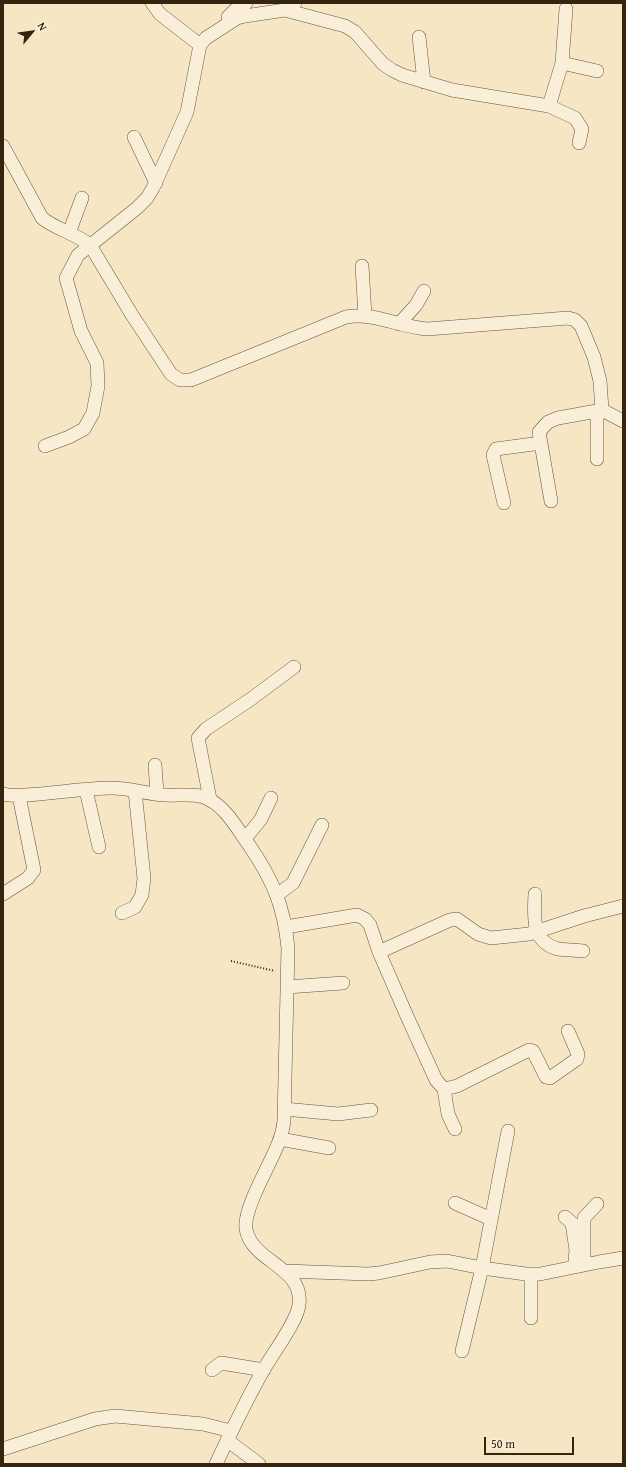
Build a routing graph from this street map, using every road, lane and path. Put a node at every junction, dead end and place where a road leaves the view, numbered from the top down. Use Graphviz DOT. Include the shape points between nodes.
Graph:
graph roads {
  1 [pos="154,3"];
  2 [pos="246,3"];
  3 [pos="290,6"];
  4 [pos="566,8"];
  5 [pos="229,23"];
  6 [pos="419,37"];
  7 [pos="200,45"];
  8 [pos="562,63"];
  9 [pos="597,71"];
  10 [pos="424,82"];
  11 [pos="549,106"];
  12 [pos="134,137"];
  13 [pos="579,143"];
  14 [pos="3,146"];
  15 [pos="156,183"];
  16 [pos="82,198"];
  17 [pos="70,233"];
  18 [pos="90,245"];
  19 [pos="362,266"];
  20 [pos="424,291"];
  21 [pos="365,316"];
  22 [pos="399,324"];
  23 [pos="599,410"];
  24 [pos="623,421"];
  25 [pos="541,443"];
  26 [pos="45,446"];
  27 [pos="597,459"];
  28 [pos="551,501"];
  29 [pos="504,503"];
  30 [pos="294,667"];
  31 [pos="156,765"];
  32 [pos="86,790"];
  33 [pos="135,790"];
  34 [pos="3,794"];
  35 [pos="157,794"];
  36 [pos="19,796"];
  37 [pos="271,798"];
  38 [pos="210,799"];
  39 [pos="322,825"];
  40 [pos="245,839"];
  41 [pos="100,847"];
  42 [pos="3,894"];
  43 [pos="535,894"];
  44 [pos="277,895"];
  45 [pos="623,906"];
  46 [pos="122,913"];
  47 [pos="286,927"];
  48 [pos="537,932"];
  49 [pos="583,951"];
  50 [pos="379,952"];
  51 [pos="231,961"];
  52 [pos="288,974"];
  53 [pos="343,983"];
  54 [pos="287,987"];
  55 [pos="568,1031"];
  56 [pos="444,1089"];
  57 [pos="284,1110"];
  58 [pos="371,1110"];
  59 [pos="455,1129"];
  60 [pos="508,1131"];
  61 [pos="280,1139"];
  62 [pos="329,1148"];
  63 [pos="455,1203"];
  64 [pos="597,1204"];
  65 [pos="565,1217"];
  66 [pos="491,1219"];
  67 [pos="623,1258"];
  68 [pos="580,1266"];
  69 [pos="482,1268"];
  70 [pos="285,1270"];
  71 [pos="530,1274"];
  72 [pos="531,1318"];
  73 [pos="462,1351"];
  74 [pos="212,1370"];
  75 [pos="264,1370"];
  76 [pos="229,1435"];
  77 [pos="3,1449"];
  78 [pos="216,1464"];
  79 [pos="259,1464"];
  1 -- 7 [label="street" via="160,14"];
  2 -- 5 [label="street" via="228,17"];
  3 -- 5 [label="street" via="245,16"];
  3 -- 10 [label="street" via="345,26 354,32 383,64 402,75"];
  4 -- 8 [label="street"];
  5 -- 7 [label="street"];
  6 -- 10 [label="street"];
  7 -- 15 [label="street" via="187,112"];
  8 -- 9 [label="street"];
  8 -- 11 [label="street"];
  10 -- 11 [label="street" via="452,90"];
  11 -- 13 [label="street" via="575,118 582,129"];
  12 -- 15 [label="street"];
  14 -- 17 [label="street" via="42,218"];
  15 -- 18 [label="street" via="137,208"];
  16 -- 17 [label="street"];
  17 -- 18 [label="street"];
  18 -- 21 [label="street" via="171,374 180,380 191,380 346,317"];
  18 -- 26 [label="street" via="78,255 66,278 81,331 98,363 98,386 93,413 84,429"];
  19 -- 21 [label="street"];
  20 -- 22 [label="street" via="416,305"];
  21 -- 22 [label="street"];
  22 -- 23 [label="street" via="427,329 568,318 575,320 581,326 598,369"];
  23 -- 24 [label="street"];
  23 -- 25 [label="street" via="548,422 539,432"];
  23 -- 27 [label="street"];
  25 -- 28 [label="street"];
  25 -- 29 [label="street" via="496,449 493,455"];
  30 -- 38 [label="street" via="206,729 198,738"];
  31 -- 35 [label="street"];
  32 -- 33 [label="street"];
  32 -- 36 [label="street"];
  32 -- 41 [label="street"];
  33 -- 35 [label="street"];
  33 -- 46 [label="street" via="144,878 142,895 135,907"];
  34 -- 36 [label="street"];
  35 -- 38 [label="street" via="197,795"];
  36 -- 42 [label="street" via="34,870 28,878"];
  37 -- 40 [label="street" via="261,819"];
  38 -- 40 [label="street" via="220,806"];
  39 -- 44 [label="street" via="293,883"];
  40 -- 44 [label="street" via="263,866"];
  43 -- 48 [label="street" via="534,919"];
  44 -- 47 [label="street"];
  45 -- 48 [label="street"];
  47 -- 50 [label="street" via="357,915 370,925"];
  47 -- 52 [label="street"];
  48 -- 49 [label="street" via="545,944"];
  48 -- 50 [label="street" via="484,937 457,919"];
  50 -- 56 [label="street" via="436,1080"];
  51 -- 52 [label="path"];
  52 -- 54 [label="street"];
  53 -- 54 [label="street"];
  54 -- 57 [label="street"];
  55 -- 56 [label="street" via="578,1054 576,1059 550,1078 546,1077 533,1051 529,1050 458,1086"];
  56 -- 59 [label="street" via="448,1114"];
  57 -- 58 [label="street" via="338,1114"];
  57 -- 61 [label="street"];
  60 -- 66 [label="street"];
  61 -- 62 [label="street"];
  61 -- 70 [label="street" via="251,1206 246,1229 257,1250"];
  63 -- 66 [label="street"];
  64 -- 68 [label="street" via="584,1218"];
  65 -- 68 [label="street" via="572,1224"];
  66 -- 69 [label="street"];
  67 -- 68 [label="street"];
  68 -- 71 [label="street"];
  69 -- 70 [label="street" via="443,1260 368,1274"];
  69 -- 71 [label="street"];
  69 -- 73 [label="street"];
  70 -- 75 [label="street" via="299,1292 299,1305 296,1318"];
  71 -- 72 [label="street"];
  74 -- 75 [label="street" via="221,1363"];
  75 -- 76 [label="street"];
  76 -- 77 [label="street" via="203,1424 115,1416 95,1419"];
  76 -- 78 [label="street"];
  76 -- 79 [label="street"];
}
